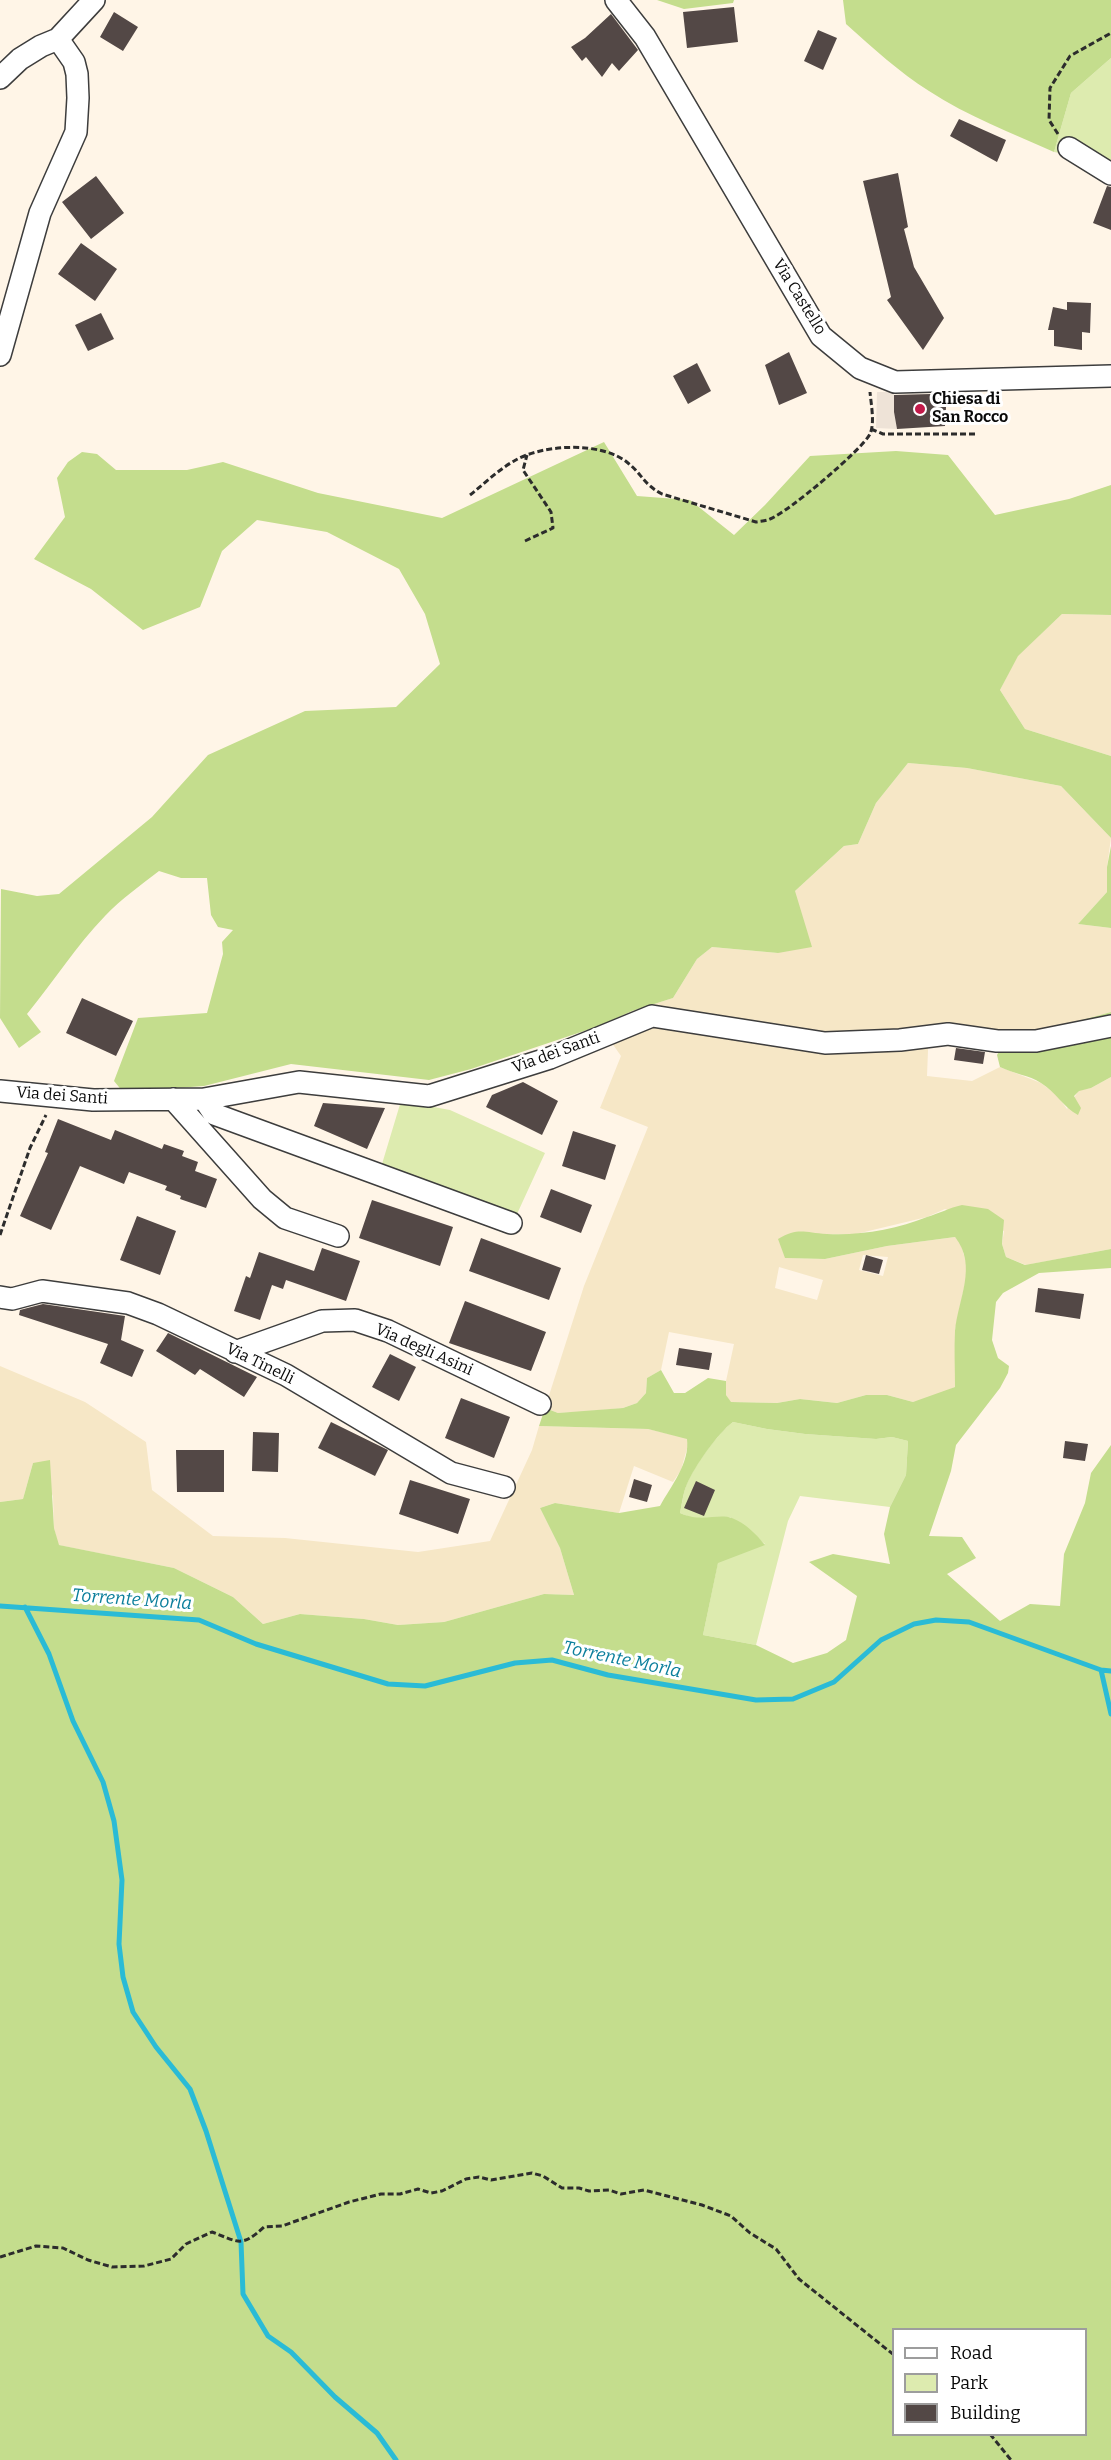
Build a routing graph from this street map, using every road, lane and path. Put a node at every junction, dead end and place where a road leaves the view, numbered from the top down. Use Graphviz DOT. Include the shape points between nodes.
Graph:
graph roads {
  1 [pos="94,0"];
  2 [pos="616,0"];
  3 [pos="1111,33"];
  4 [pos="58,39"];
  5 [pos="0,78"];
  6 [pos="1069,148"];
  7 [pos="1111,174"];
  8 [pos="0,355"];
  9 [pos="870,372"];
  10 [pos="1111,376"];
  11 [pos="871,429"];
  12 [pos="975,434"];
  13 [pos="527,455"];
  14 [pos="470,495"];
  15 [pos="525,541"];
  16 [pos="1111,1026"];
  17 [pos="0,1091"];
  18 [pos="54,1097"];
  19 [pos="173,1099"];
  20 [pos="204,1099"];
  21 [pos="511,1223"];
  22 [pos="0,1235"];
  23 [pos="338,1236"];
  24 [pos="0,1297"];
  25 [pos="236,1352"];
  26 [pos="540,1404"];
  27 [pos="504,1486"];
  28 [pos="0,2257"];
  29 [pos="892,2353"];
  30 [pos="992,2436"];
  31 [pos="1011,2460"];
  1 -- 4 [label="street"];
  2 -- 9 [label="street, Via Castello" via="645,37 821,336"];
  3 -- 6 [label="path" via="1070,56 1050,87 1048,120"];
  4 -- 5 [label="street" via="20,59"];
  4 -- 8 [label="street" via="74,62 77,74 75,132 40,213"];
  6 -- 7 [label="street"];
  9 -- 10 [label="street, Via Castello" via="895,382"];
  9 -- 11 [label="path"];
  11 -- 12 [label="path" via="884,434"];
  11 -- 13 [label="path" via="846,460 784,512 756,522 662,494 648,486 628,462 601,450 576,447"];
  13 -- 14 [label="path" via="513,461"];
  13 -- 15 [label="path" via="523,470 551,512 553,528"];
  16 -- 20 [label="street, Via dei Santi" via="1036,1041 998,1041 948,1034 825,1043 652,1016 550,1058 429,1096 299,1082"];
  17 -- 18 [label="street, Via dei Santi"];
  18 -- 19 [label="street, Via dei Santi"];
  18 -- 22 [label="path" via="30,1148"];
  19 -- 20 [label="street, Via dei Santi"];
  19 -- 23 [label="street" via="262,1199 285,1218"];
  20 -- 21 [label="street" via="214,1114"];
  24 -- 25 [label="street, Via Tinelli" via="12,1299 42,1291 128,1303"];
  25 -- 26 [label="street, Via degli Asini" via="322,1321 355,1320 388,1331"];
  25 -- 27 [label="street, Via Tinelli" via="286,1375 451,1473"];
  28 -- 29 [label="path" via="36,2246 63,2248 112,2267 144,2266 171,2259 186,2244 212,2232 241,2242 251,2240 264,2227 282,2226 381,2194 418,2189 431,2193 466,2179 491,2180 532,2173 562,2188 621,2194 644,2190 731,2216 776,2249 799,2279"];
  30 -- 31 [label="path"];
}
